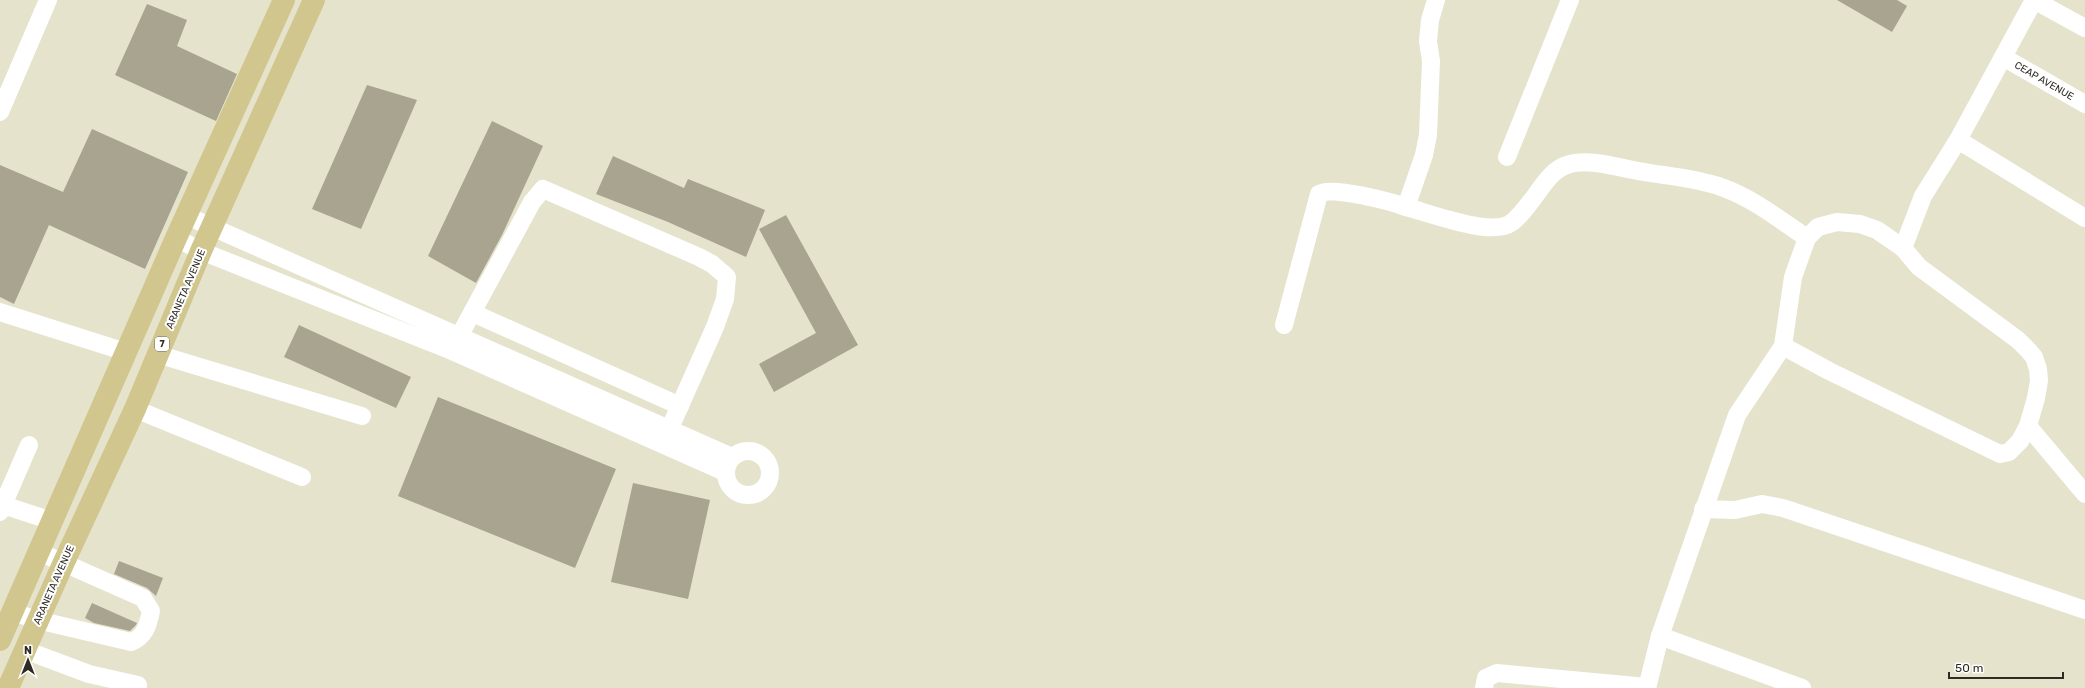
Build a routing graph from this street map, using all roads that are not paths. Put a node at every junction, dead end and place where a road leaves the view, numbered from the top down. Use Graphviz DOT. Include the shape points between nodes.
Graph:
graph roads {
  1 [pos="48,0"];
  2 [pos="284,0"];
  3 [pos="314,0"];
  4 [pos="1436,0"];
  5 [pos="1570,0"];
  6 [pos="2034,0"];
  7 [pos="2085,28"];
  8 [pos="2003,57"];
  9 [pos="2085,104"];
  10 [pos="0,112"];
  11 [pos="1958,140"];
  12 [pos="1507,157"];
  13 [pos="1406,207"];
  14 [pos="187,216"];
  15 [pos="2085,218"];
  16 [pos="214,227"];
  17 [pos="176,238"];
  18 [pos="1807,238"];
  19 [pos="1904,248"];
  20 [pos="201,251"];
  21 [pos="152,295"];
  22 [pos="179,307"];
  23 [pos="401,311"];
  24 [pos="0,312"];
  25 [pos="473,313"];
  26 [pos="1284,325"];
  27 [pos="394,328"];
  28 [pos="455,344"];
  29 [pos="1783,346"];
  30 [pos="126,352"];
  31 [pos="157,354"];
  32 [pos="680,406"];
  33 [pos="135,409"];
  34 [pos="362,416"];
  35 [pos="2028,426"];
  36 [pos="666,436"];
  37 [pos="29,445"];
  38 [pos="729,464"];
  39 [pos="302,477"];
  40 [pos="2085,494"];
  41 [pos="1,507"];
  42 [pos="1703,509"];
  43 [pos="52,521"];
  44 [pos="39,552"];
  45 [pos="64,562"];
  46 [pos="2085,610"];
  47 [pos="13,612"];
  48 [pos="37,620"];
  49 [pos="1660,636"];
  50 [pos="0,640"];
  51 [pos="25,650"];
  52 [pos="138,685"];
  53 [pos="8,688"];
  54 [pos="1484,688"];
  55 [pos="1647,688"];
  56 [pos="1802,688"];
  1 -- 10 [label="street"];
  2 -- 14 [label="main road"];
  3 -- 16 [label="main road, ARANETA AVENUE / 7"];
  4 -- 13 [label="street" via="1430,20 1428,41 1432,61 1428,135 1424,155"];
  5 -- 12 [label="street"];
  6 -- 7 [label="street"];
  6 -- 8 [label="street"];
  8 -- 9 [label="street, CEAP AVENUE"];
  8 -- 11 [label="street"];
  11 -- 15 [label="street"];
  11 -- 19 [label="street" via="1923,196"];
  13 -- 18 [label="street" via="1483,228 1499,228 1510,224 1552,174 1566,165 1603,164 1699,181 1722,188 1751,201"];
  13 -- 26 [label="street" via="1384,199 1328,190 1319,194"];
  14 -- 16 [label="street"];
  14 -- 17 [label="main road"];
  16 -- 20 [label="main road, ARANETA AVENUE / 7"];
  16 -- 23 [label="street"];
  17 -- 20 [label="street"];
  17 -- 21 [label="main road"];
  18 -- 19 [label="street" via="1818,227 1837,222 1860,224 1877,230"];
  18 -- 29 [label="street" via="1793,277"];
  19 -- 35 [label="street" via="1919,267 2018,340 2034,357 2039,381"];
  20 -- 22 [label="main road, ARANETA AVENUE / 7"];
  20 -- 27 [label="street"];
  21 -- 22 [label="main road"];
  21 -- 30 [label="main road"];
  22 -- 31 [label="main road, ARANETA AVENUE / 7"];
  23 -- 27 [label="street"];
  23 -- 28 [label="street"];
  24 -- 30 [label="street"];
  25 -- 28 [label="street"];
  25 -- 32 [label="street"];
  25 -- 32 [label="street" via="532,202 543,189 700,257 727,277 725,299"];
  27 -- 28 [label="street"];
  28 -- 36 [label="street"];
  29 -- 35 [label="street" via="1829,372 2000,454 2009,452 2020,441"];
  29 -- 42 [label="street" via="1737,415"];
  30 -- 43 [label="main road"];
  31 -- 33 [label="main road, ARANETA AVENUE / 7"];
  31 -- 34 [label="street"];
  32 -- 36 [label="street"];
  33 -- 39 [label="street"];
  33 -- 45 [label="main road, ARANETA AVENUE / 7"];
  35 -- 40 [label="street"];
  36 -- 38 [label="street"];
  37 -- 41 [label="street"];
  41 -- 43 [label="street"];
  42 -- 46 [label="street" via="1735,510 1762,504 1783,508"];
  42 -- 49 [label="street"];
  43 -- 44 [label="main road"];
  44 -- 45 [label="street"];
  44 -- 47 [label="main road"];
  45 -- 48 [label="main road, ARANETA AVENUE / 7"];
  45 -- 48 [label="street" via="143,598 150,611 148,625 140,639 131,642"];
  47 -- 48 [label="street"];
  47 -- 50 [label="main road"];
  48 -- 51 [label="main road, ARANETA AVENUE / 7"];
  49 -- 55 [label="street"];
  49 -- 56 [label="street"];
  51 -- 52 [label="street" via="89,674"];
  51 -- 53 [label="main road, ARANETA AVENUE / 7"];
  54 -- 55 [label="street" via="1486,678 1497,673"];
}
